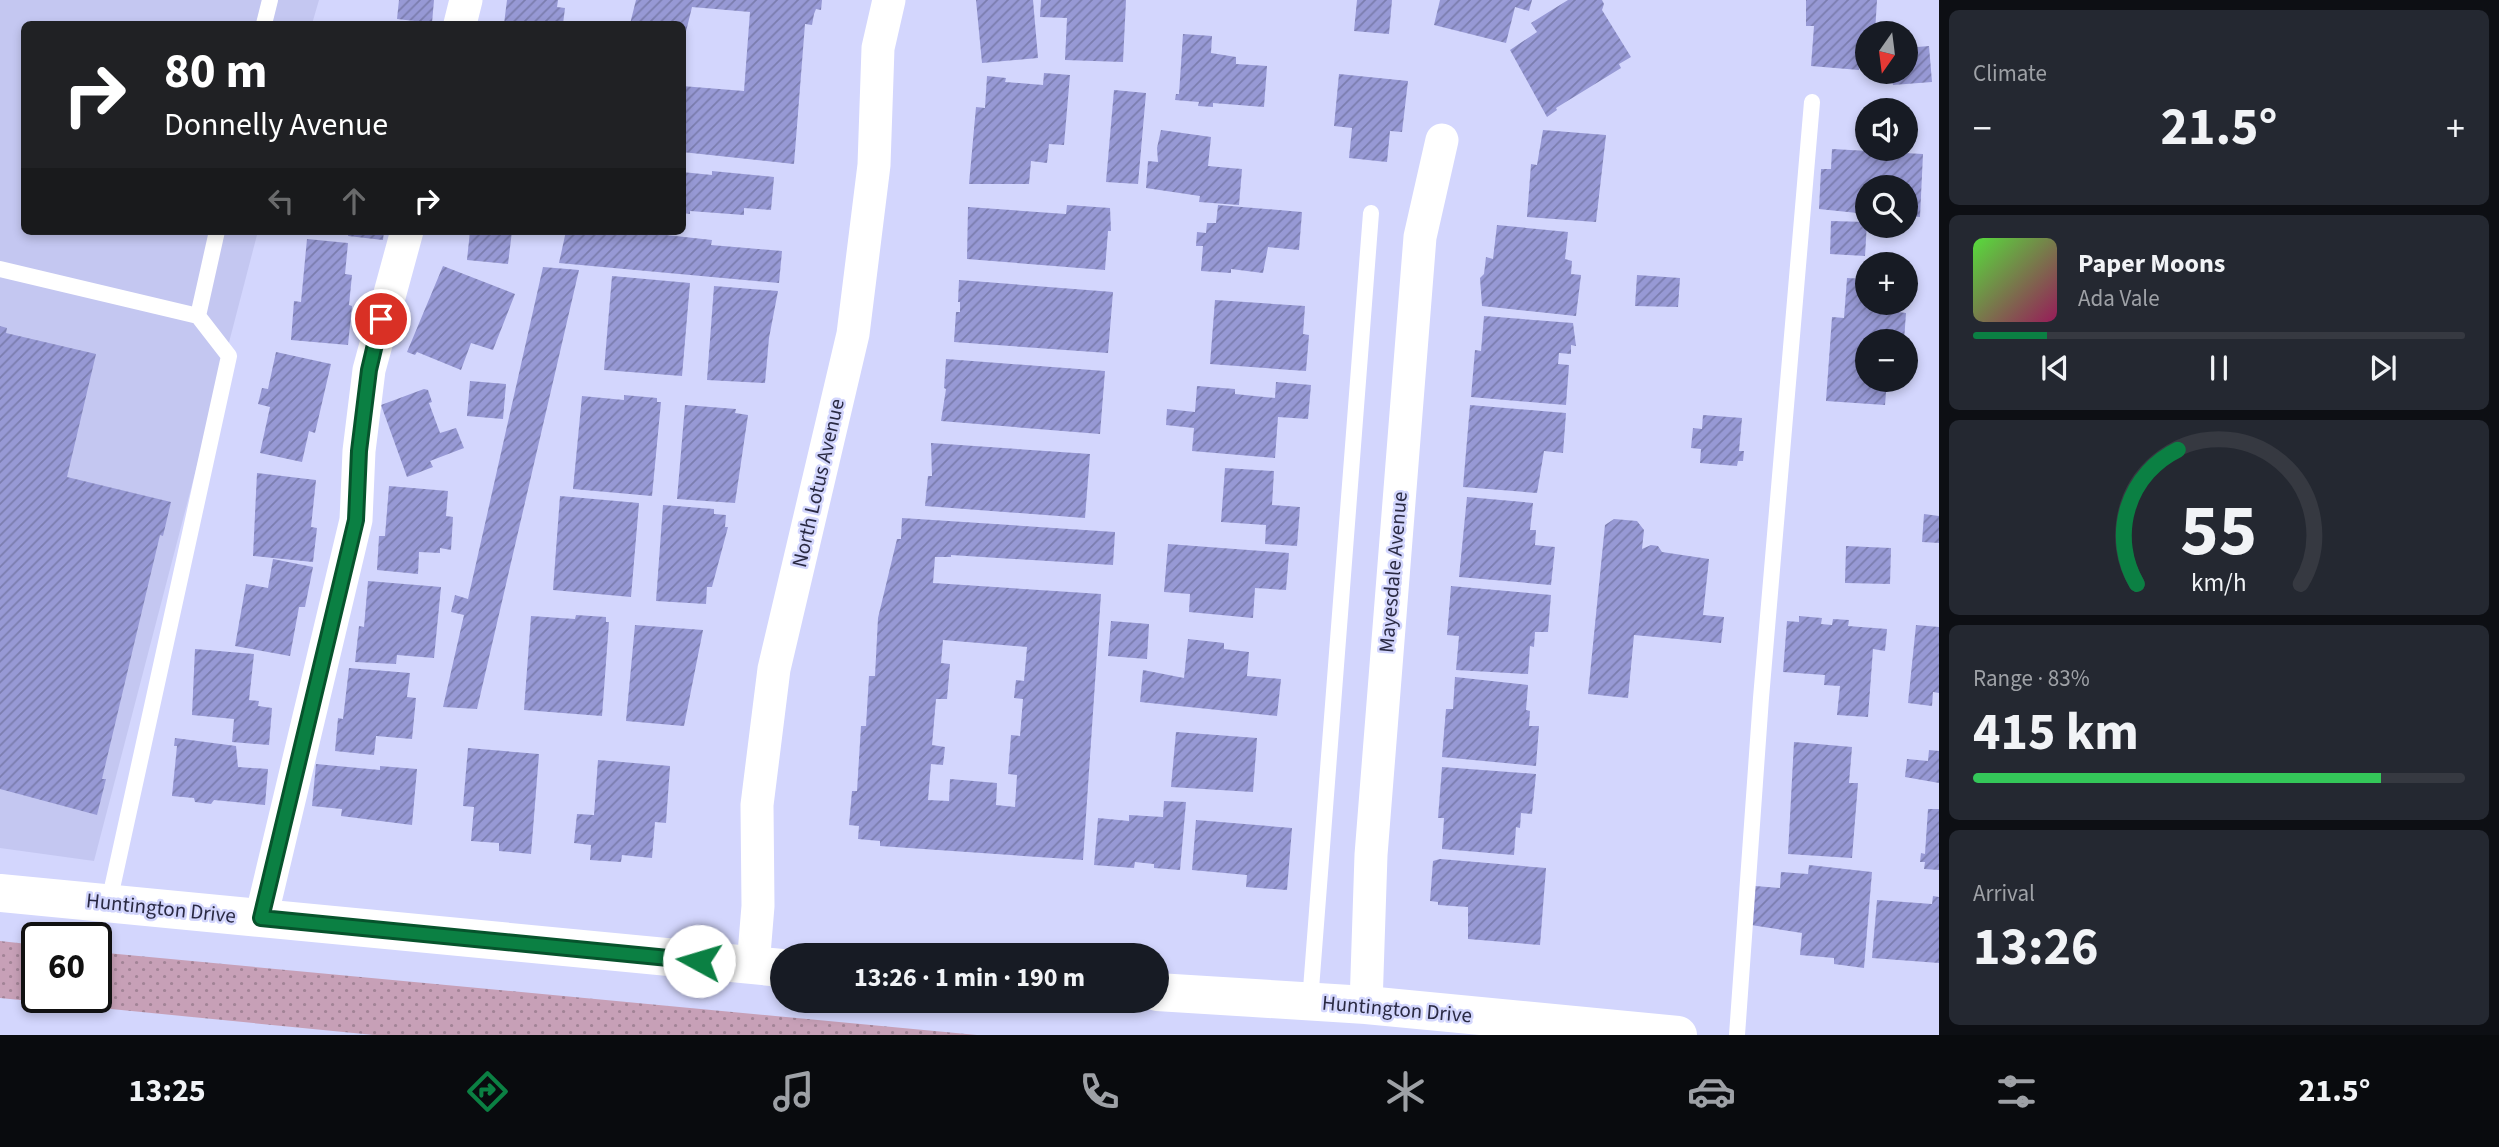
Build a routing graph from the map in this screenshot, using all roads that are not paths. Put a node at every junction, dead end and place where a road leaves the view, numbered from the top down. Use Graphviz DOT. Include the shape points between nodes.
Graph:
graph roads {
  1 [pos="270,0"];
  2 [pos="466,0"];
  3 [pos="889,0"];
  4 [pos="265,21"];
  5 [pos="461,21"];
  6 [pos="1812,102"];
  7 [pos="1442,141"];
  8 [pos="1371,213"];
  9 [pos="216,235"];
  10 [pos="407,235"];
  11 [pos="0,269"];
  12 [pos="198,316"];
  13 [pos="0,893"];
  14 [pos="109,902"];
  15 [pos="261,918"];
  16 [pos="768,967"];
  17 [pos="1169,993"];
  18 [pos="1310,1002"];
  19 [pos="1366,1005"];
  20 [pos="1678,1035"];
  21 [pos="1737,1035"];
  1 -- 4 [label="lane"];
  2 -- 5 [label="street"];
  3 -- 16 [label="street, North Lotus Avenue" via="878,48 874,164 853,334 774,669 757,805 758,906"];
  6 -- 21 [label="lane"];
  7 -- 19 [label="street, Mayesdale Avenue" via="1419,251 1371,855"];
  8 -- 18 [label="lane"];
  9 -- 12 [label="lane"];
  10 -- 15 [label="street" via="369,370 356,520"];
  11 -- 12 [label="lane"];
  12 -- 14 [label="lane" via="229,356"];
  13 -- 14 [label="main road, Huntington Drive"];
  14 -- 15 [label="main road, Huntington Drive"];
  15 -- 16 [label="main road, Huntington Drive"];
  17 -- 18 [label="main road, Huntington Drive"];
  18 -- 19 [label="main road, Huntington Drive"];
  19 -- 20 [label="main road, Huntington Drive"];
}
